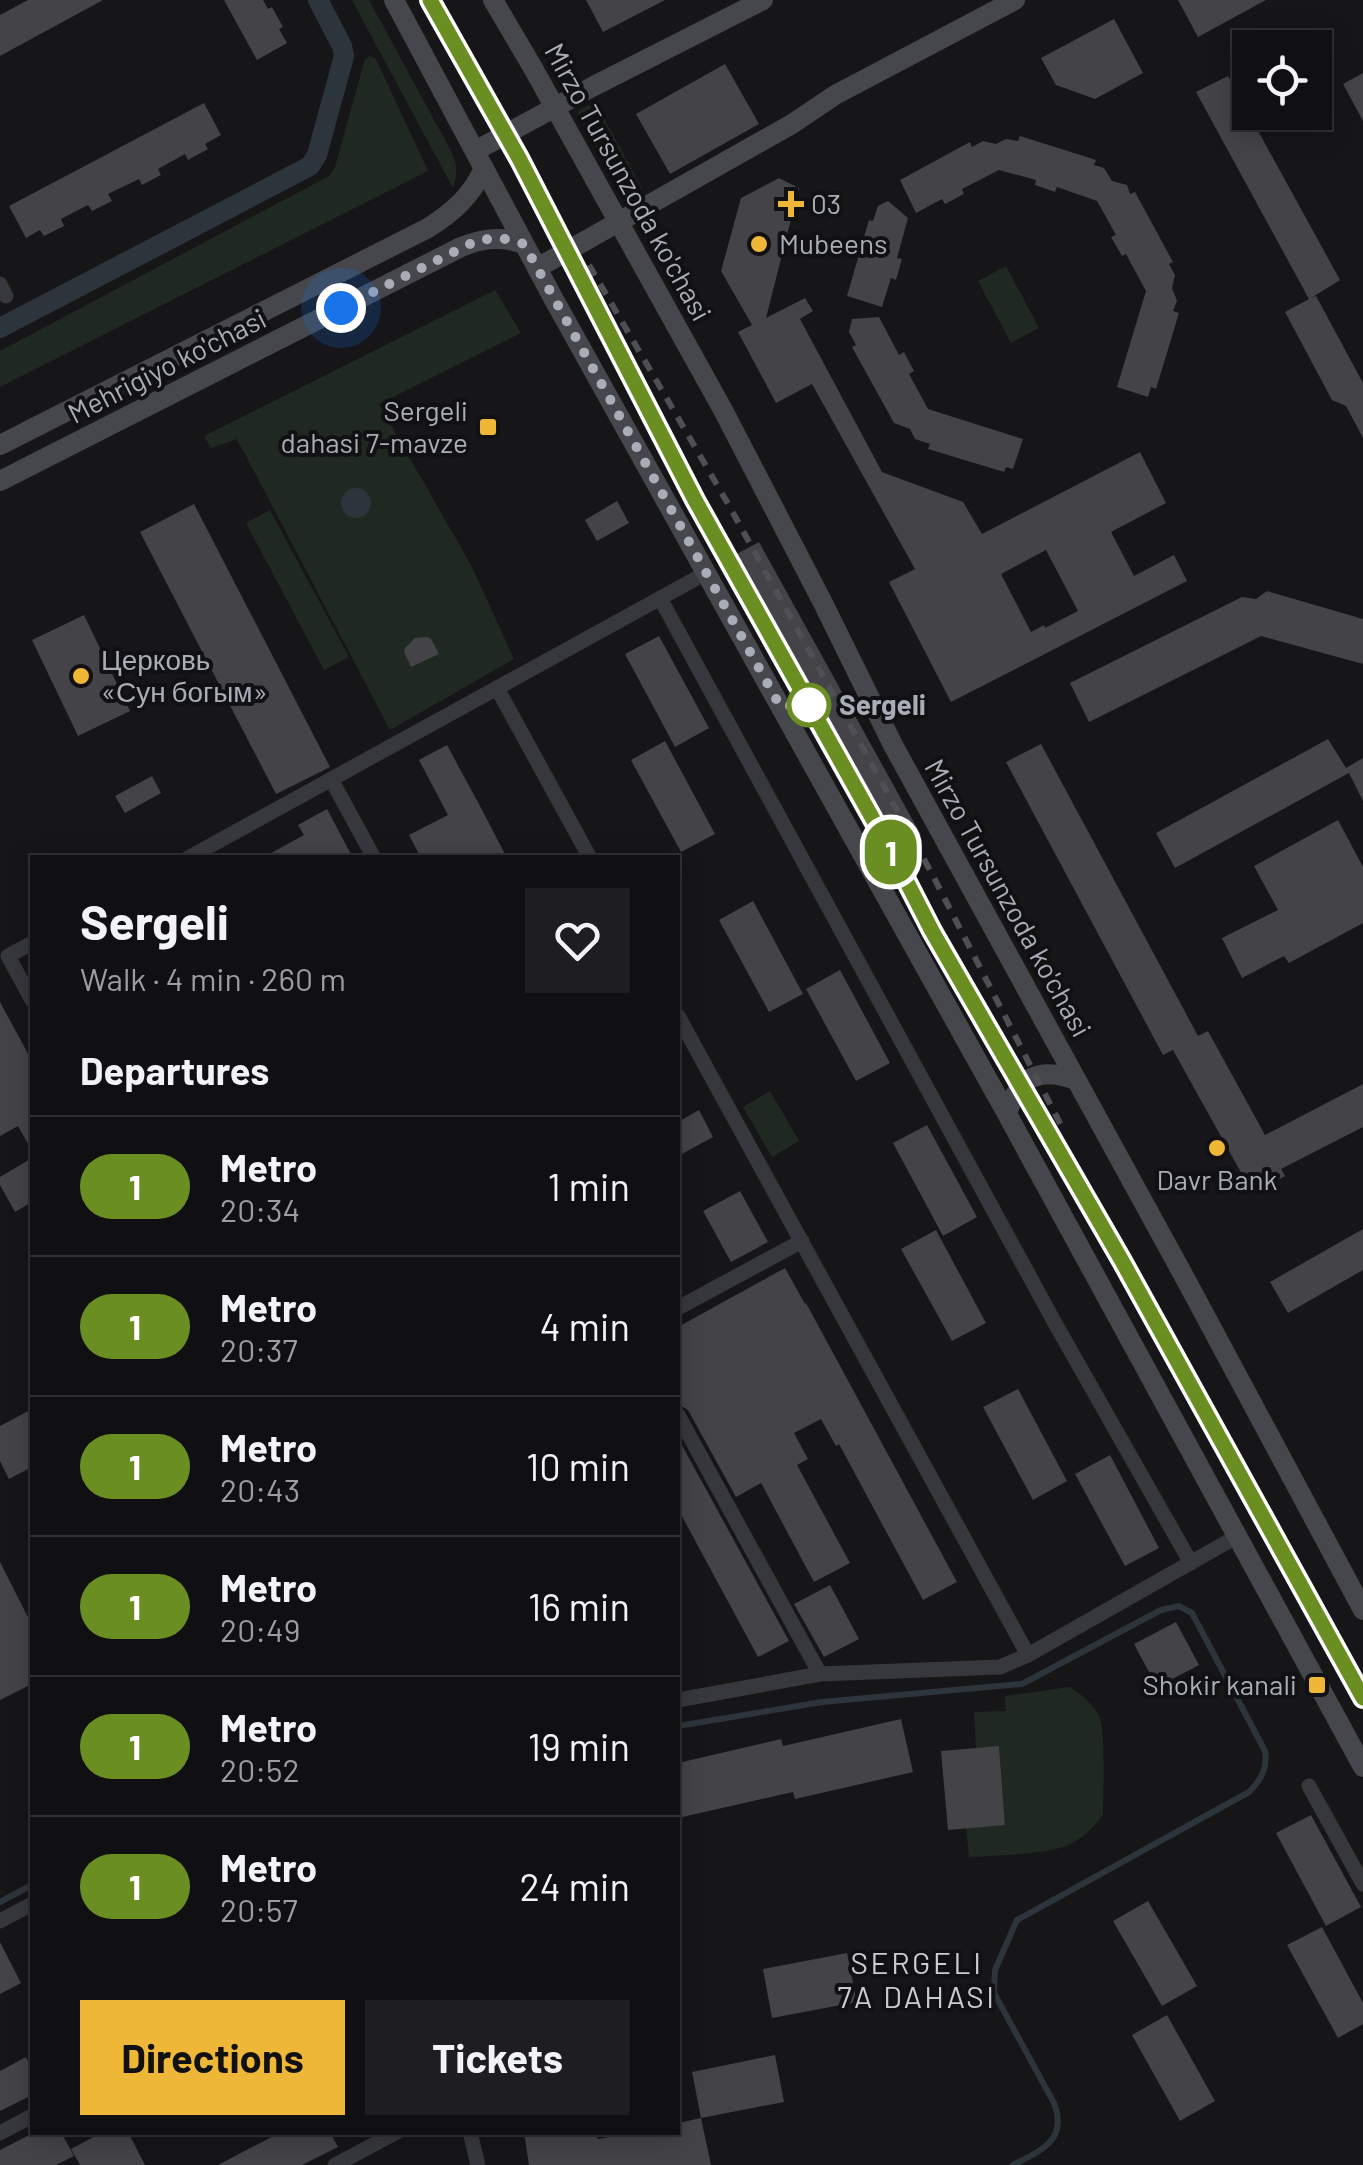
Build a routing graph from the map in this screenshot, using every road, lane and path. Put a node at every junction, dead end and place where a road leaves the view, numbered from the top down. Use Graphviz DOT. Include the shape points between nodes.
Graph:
graph roads {
  1 [pos="394,0"];
  2 [pos="492,0"];
  3 [pos="763,0"];
  4 [pos="1015,0"];
  5 [pos="554,108"];
  6 [pos="479,160"];
  7 [pos="619,222"];
  8 [pos="524,244"];
  9 [pos="537,268"];
  10 [pos="0,445"];
  11 [pos="0,481"];
  12 [pos="706,573"];
  13 [pos="660,598"];
  14 [pos="496,688"];
  15 [pos="331,779"];
  16 [pos="193,855"];
  17 [pos="372,855"];
  18 [pos="588,855"];
  19 [pos="30,944"];
  20 [pos="30,996"];
  21 [pos="680,1020"];
  22 [pos="1076,1080"];
  23 [pos="1006,1114"];
  24 [pos="802,1241"];
  25 [pos="680,1307"];
  26 [pos="680,1419"];
  27 [pos="1236,1537"];
  28 [pos="1190,1563"];
  29 [pos="1363,1610"];
  30 [pos="1028,1655"];
  31 [pos="820,1674"];
  32 [pos="680,1700"];
  33 [pos="1363,1767"];
  34 [pos="1309,1786"];
  35 [pos="1363,1884"];
  36 [pos="30,1905"];
  37 [pos="0,1921"];
  38 [pos="30,2117"];
  39 [pos="0,2134"];
  40 [pos="390,2135"];
  41 [pos="471,2135"];
  42 [pos="334,2165"];
  43 [pos="478,2165"];
  1 -- 6 [label="main road"];
  2 -- 5 [label="main road, Mirzo Tursunzoda ko'chasi"];
  3 -- 5 [label="main road, Mehrigiyo ko'chasi"];
  4 -- 7 [label="main road" via="835,94"];
  5 -- 6 [label="main road, Mehrigiyo ko'chasi"];
  5 -- 7 [label="main road, Mirzo Tursunzoda ko'chasi"];
  6 -- 8 [label="main road"];
  6 -- 10 [label="main road, Mehrigiyo ko'chasi" via="474,189 428,228"];
  7 -- 9 [label="main road"];
  7 -- 22 [label="main road, Mirzo Tursunzoda ko'chasi"];
  8 -- 9 [label="main road"];
  8 -- 11 [label="main road, Mehrigiyo ko'chasi" via="490,238 461,246"];
  9 -- 12 [label="main road"];
  12 -- 13 [label="street"];
  12 -- 23 [label="main road"];
  13 -- 14 [label="street"];
  13 -- 28 [label="street"];
  14 -- 15 [label="street"];
  14 -- 18 [label="street"];
  15 -- 16 [label="street"];
  15 -- 17 [label="street"];
  19 -- 20 [label="street" via="8,956"];
  21 -- 24 [label="street"];
  22 -- 23 [label="main road" via="1054,1073 1026,1080"];
  22 -- 29 [label="main road, Mirzo Tursunzoda ko'chasi"];
  23 -- 27 [label="main road"];
  24 -- 25 [label="street"];
  24 -- 30 [label="street"];
  26 -- 31 [label="street"];
  27 -- 28 [label="street"];
  27 -- 33 [label="main road"];
  28 -- 30 [label="street"];
  30 -- 31 [label="street" via="1000,1667"];
  31 -- 32 [label="street"];
  34 -- 35 [label="street"];
  36 -- 37 [label="street"];
  38 -- 39 [label="street"];
  40 -- 42 [label="street"];
  41 -- 43 [label="street"];
}
